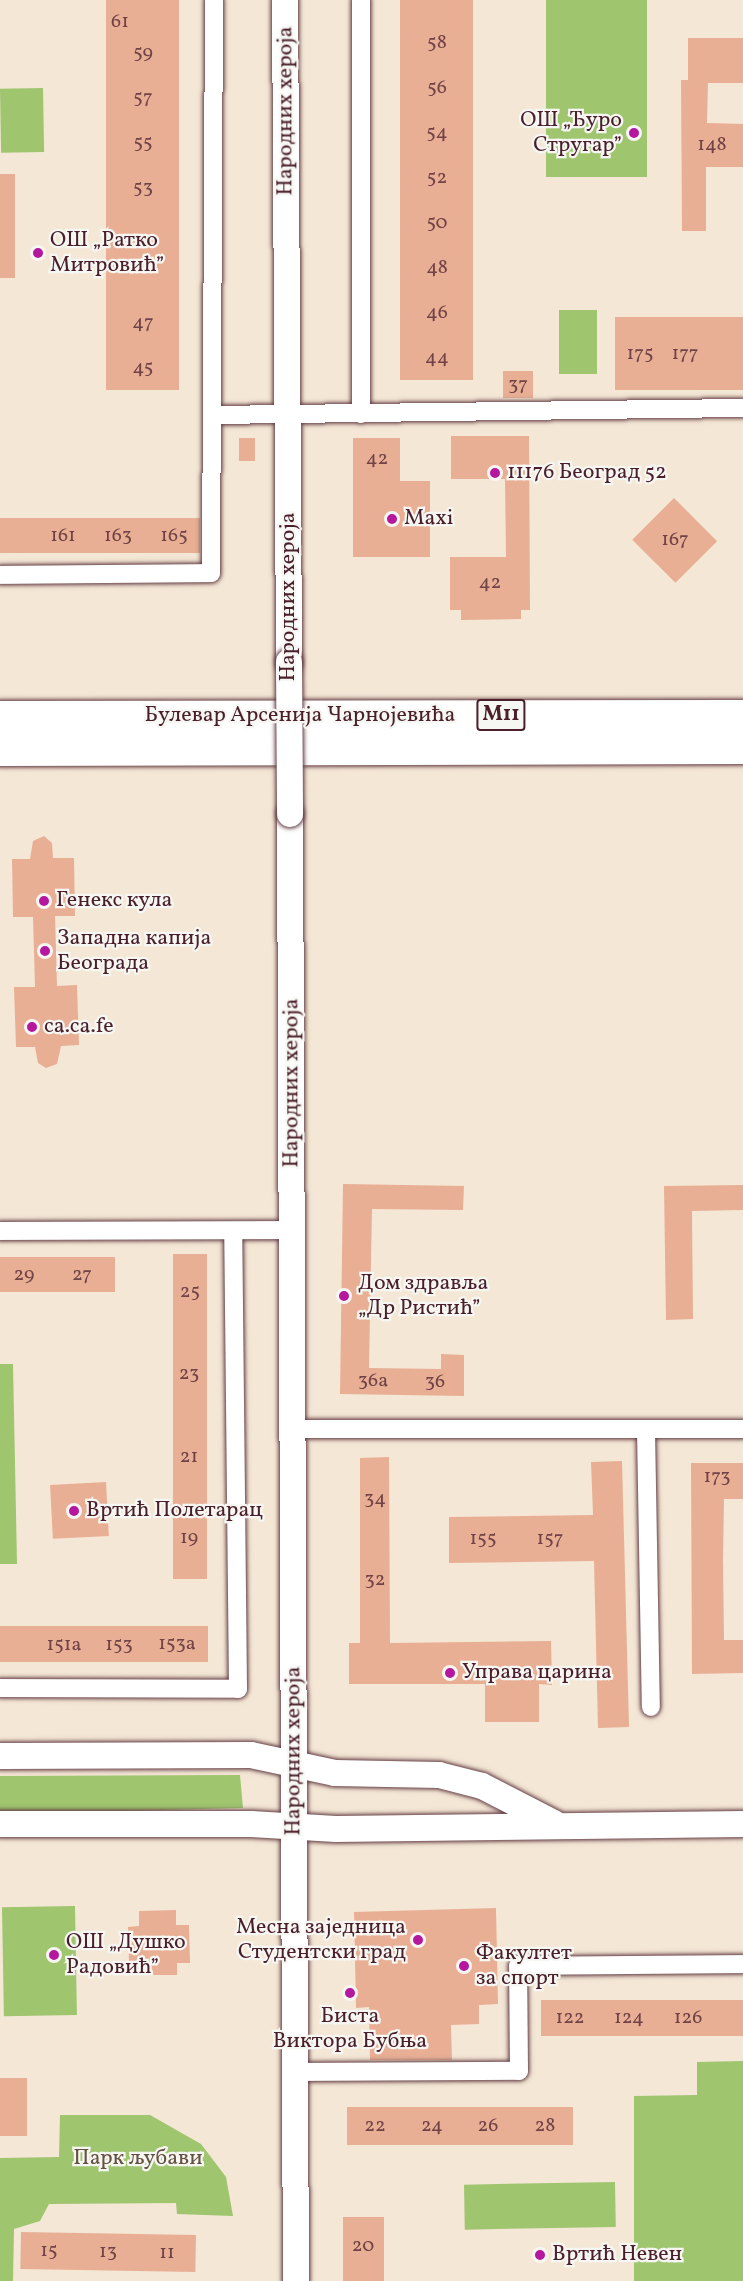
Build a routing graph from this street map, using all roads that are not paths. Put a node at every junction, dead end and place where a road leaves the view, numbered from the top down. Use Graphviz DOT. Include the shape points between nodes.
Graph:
graph roads {
  1 [pos="214,0"];
  2 [pos="285,0"];
  3 [pos="361,0"];
  4 [pos="743,408"];
  5 [pos="352,414"];
  6 [pos="213,415"];
  7 [pos="287,415"];
  8 [pos="0,575"];
  9 [pos="743,694"];
  10 [pos="663,715"];
  11 [pos="743,716"];
  12 [pos="0,717"];
  13 [pos="657,746"];
  14 [pos="743,747"];
  15 [pos="0,749"];
  16 [pos="743,765"];
  17 [pos="292,1230"];
  18 [pos="0,1231"];
  19 [pos="233,1231"];
  20 [pos="293,1429"];
  21 [pos="743,1429"];
  22 [pos="646,1430"];
  23 [pos="0,1688"];
  24 [pos="651,1707"];
  25 [pos="0,1756"];
  26 [pos="294,1764"];
  27 [pos="0,1824"];
  28 [pos="743,1824"];
  29 [pos="557,1825"];
  30 [pos="294,1829"];
  31 [pos="743,1964"];
  32 [pos="295,2072"];
  33 [pos="296,2281"];
  1 -- 6 [label="street"];
  2 -- 7 [label="street, Народних хероја"];
  3 -- 5 [label="street"];
  4 -- 5 [label="street"];
  5 -- 7 [label="street"];
  6 -- 7 [label="street"];
  6 -- 8 [label="street" via="211,573"];
  7 -- 17 [label="street, Народних хероја, bridge"];
  9 -- 10 [label="highway" via="683,705"];
  10 -- 11 [label="highway, Булевар Арсенија Чарнојевића / M11"];
  10 -- 12 [label="highway, Булевар Арсенија Чарнојевића / M11"];
  13 -- 14 [label="highway, Булевар Арсенија Чарнојевића / M11"];
  13 -- 15 [label="highway, Булевар Арсенија Чарнојевића / M11"];
  13 -- 16 [label="highway" via="688,759"];
  17 -- 19 [label="street"];
  17 -- 20 [label="street, Народних хероја"];
  18 -- 19 [label="street"];
  19 -- 23 [label="street" via="238,1689"];
  20 -- 22 [label="street"];
  20 -- 26 [label="street, Народних хероја"];
  21 -- 22 [label="street"];
  22 -- 24 [label="street"];
  25 -- 26 [label="street" via="250,1755"];
  26 -- 29 [label="street" via="335,1773 462,1778"];
  26 -- 30 [label="street, Народних хероја"];
  27 -- 30 [label="street" via="250,1824"];
  28 -- 29 [label="street"];
  29 -- 30 [label="street"];
  30 -- 32 [label="street, Народних хероја"];
  31 -- 32 [label="street" via="518,1966 519,2071"];
  32 -- 33 [label="street, Народних хероја"];
}
